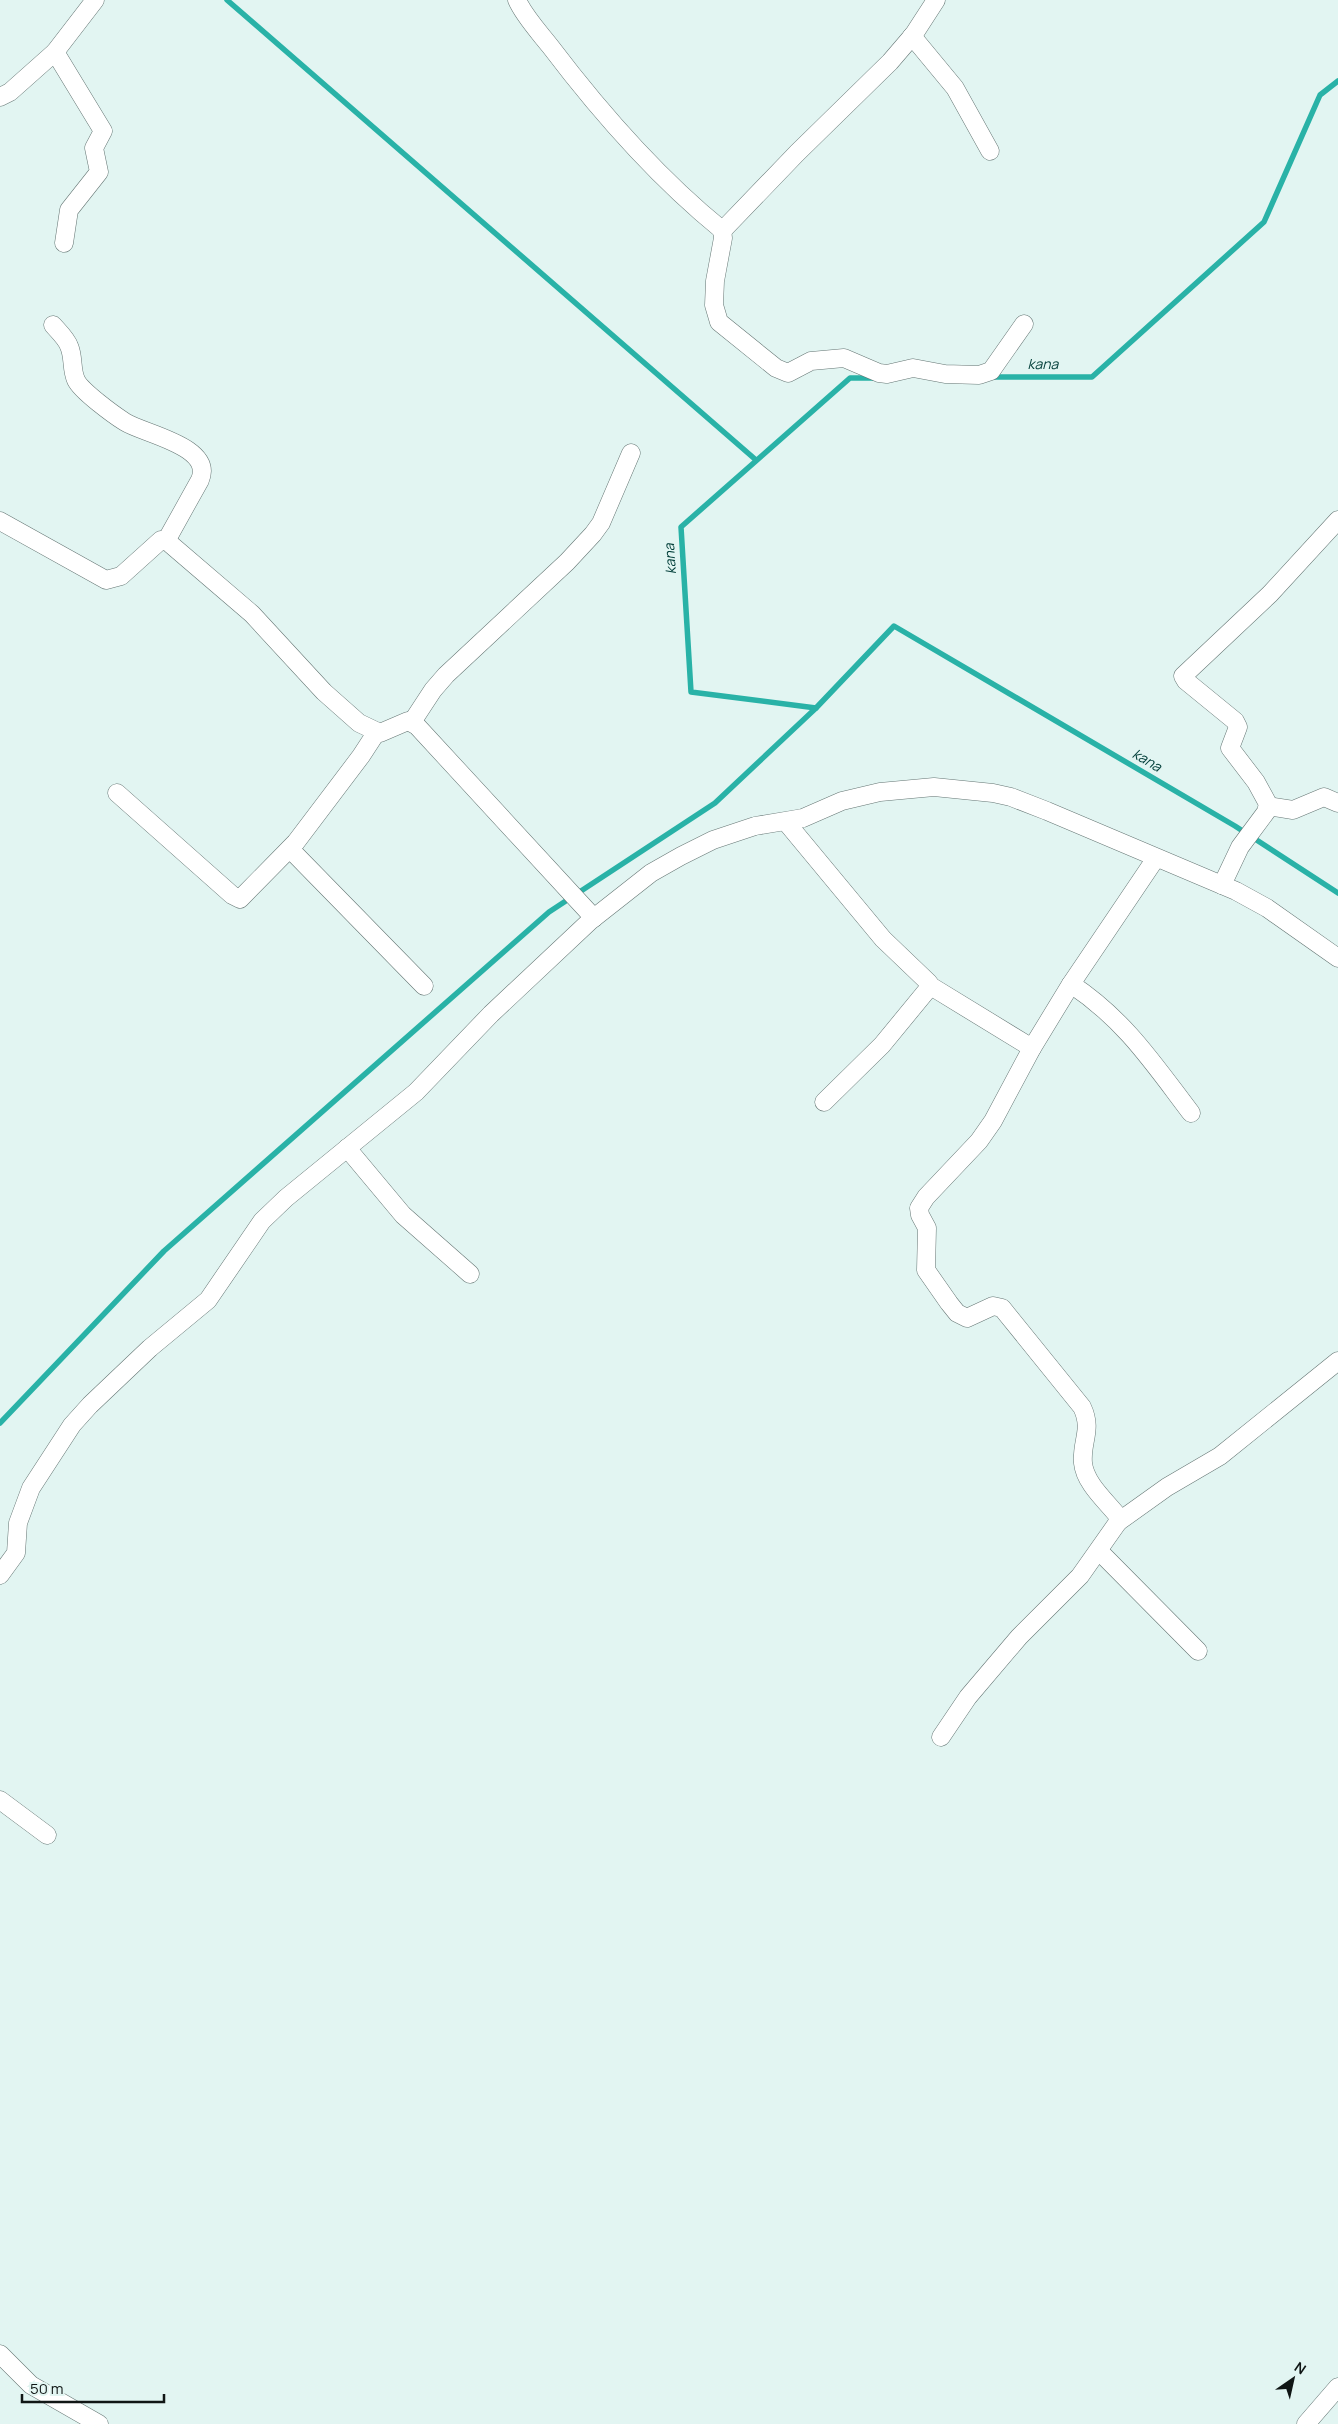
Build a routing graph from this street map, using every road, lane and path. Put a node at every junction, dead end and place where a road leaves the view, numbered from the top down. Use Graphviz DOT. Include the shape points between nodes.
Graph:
graph roads {
  1 [pos="95,0"];
  2 [pos="517,0"];
  3 [pos="936,0"];
  4 [pos="912,36"];
  5 [pos="55,52"];
  6 [pos="0,96"];
  7 [pos="990,151"];
  8 [pos="722,231"];
  9 [pos="64,243"];
  10 [pos="1024,324"];
  11 [pos="53,325"];
  12 [pos="631,453"];
  13 [pos="1338,520"];
  14 [pos="0,521"];
  15 [pos="166,541"];
  16 [pos="412,722"];
  17 [pos="376,732"];
  18 [pos="117,793"];
  19 [pos="1338,803"];
  20 [pos="1267,809"];
  21 [pos="786,822"];
  22 [pos="290,849"];
  23 [pos="1156,858"];
  24 [pos="1222,885"];
  25 [pos="594,918"];
  26 [pos="1338,958"];
  27 [pos="1071,984"];
  28 [pos="929,985"];
  29 [pos="424,986"];
  30 [pos="1032,1048"];
  31 [pos="824,1102"];
  32 [pos="1190,1113"];
  33 [pos="347,1148"];
  34 [pos="470,1274"];
  35 [pos="1338,1361"];
  36 [pos="1118,1522"];
  37 [pos="1099,1551"];
  38 [pos="0,1575"];
  39 [pos="1198,1651"];
  40 [pos="941,1737"];
  41 [pos="0,1800"];
  42 [pos="47,1835"];
  43 [pos="0,2354"];
  44 [pos="1338,2387"];
  45 [pos="99,2424"];
  46 [pos="1306,2424"];
  1 -- 5 [label="street"];
  2 -- 8 [label="street" via="564,64 644,156 689,203"];
  3 -- 4 [label="street"];
  4 -- 7 [label="street" via="955,88"];
  4 -- 8 [label="street"];
  5 -- 6 [label="street" via="10,92"];
  5 -- 9 [label="street" via="103,131 94,148 99,172 68,210"];
  8 -- 10 [label="street" via="714,305 719,322 784,372 819,359 844,358 880,373 913,368 945,374 984,374 991,371"];
  11 -- 15 [label="street" via="70,346 74,375 81,387 130,425 182,446 201,465 200,480"];
  12 -- 16 [label="street" via="601,523 593,534 446,676"];
  13 -- 20 [label="street" via="1270,594 1183,676 1235,721 1238,727 1230,748 1267,798"];
  14 -- 15 [label="street" via="106,580 121,576 155,543"];
  15 -- 17 [label="street" via="252,614 324,692 359,723"];
  16 -- 17 [label="street" via="406,721 386,731"];
  16 -- 25 [label="street"];
  17 -- 22 [label="street" via="362,756"];
  18 -- 22 [label="street" via="237,899 242,899"];
  19 -- 20 [label="street" via="1324,797 1293,810"];
  20 -- 24 [label="street" via="1246,837"];
  21 -- 23 [label="street" via="863,795 934,787 972,790 1011,797"];
  21 -- 25 [label="street" via="744,829 680,856 651,873"];
  21 -- 28 [label="street" via="883,939"];
  22 -- 29 [label="street"];
  23 -- 24 [label="street"];
  23 -- 27 [label="street"];
  24 -- 26 [label="street" via="1267,908"];
  25 -- 33 [label="street" via="491,1014 416,1092"];
  27 -- 30 [label="street"];
  27 -- 32 [label="street" via="1100,1005 1134,1038"];
  28 -- 30 [label="street"];
  28 -- 31 [label="street" via="882,1045"];
  30 -- 36 [label="street" via="979,1141 919,1208 927,1228 925,1265 930,1278 961,1316 967,1318 993,1306 1002,1308 1072,1392 1088,1418 1083,1462 1085,1471 1117,1515"];
  33 -- 34 [label="street" via="403,1215"];
  33 -- 38 [label="street" via="274,1209 254,1232 208,1300 150,1348 72,1425 31,1488 18,1523 16,1553"];
  35 -- 36 [label="street" via="1220,1456 1167,1487"];
  36 -- 37 [label="street"];
  37 -- 39 [label="street"];
  37 -- 40 [label="street" via="1066,1592 1019,1637 968,1696"];
  41 -- 42 [label="street"];
  43 -- 45 [label="street" via="31,2385"];
  44 -- 46 [label="street"];
}
